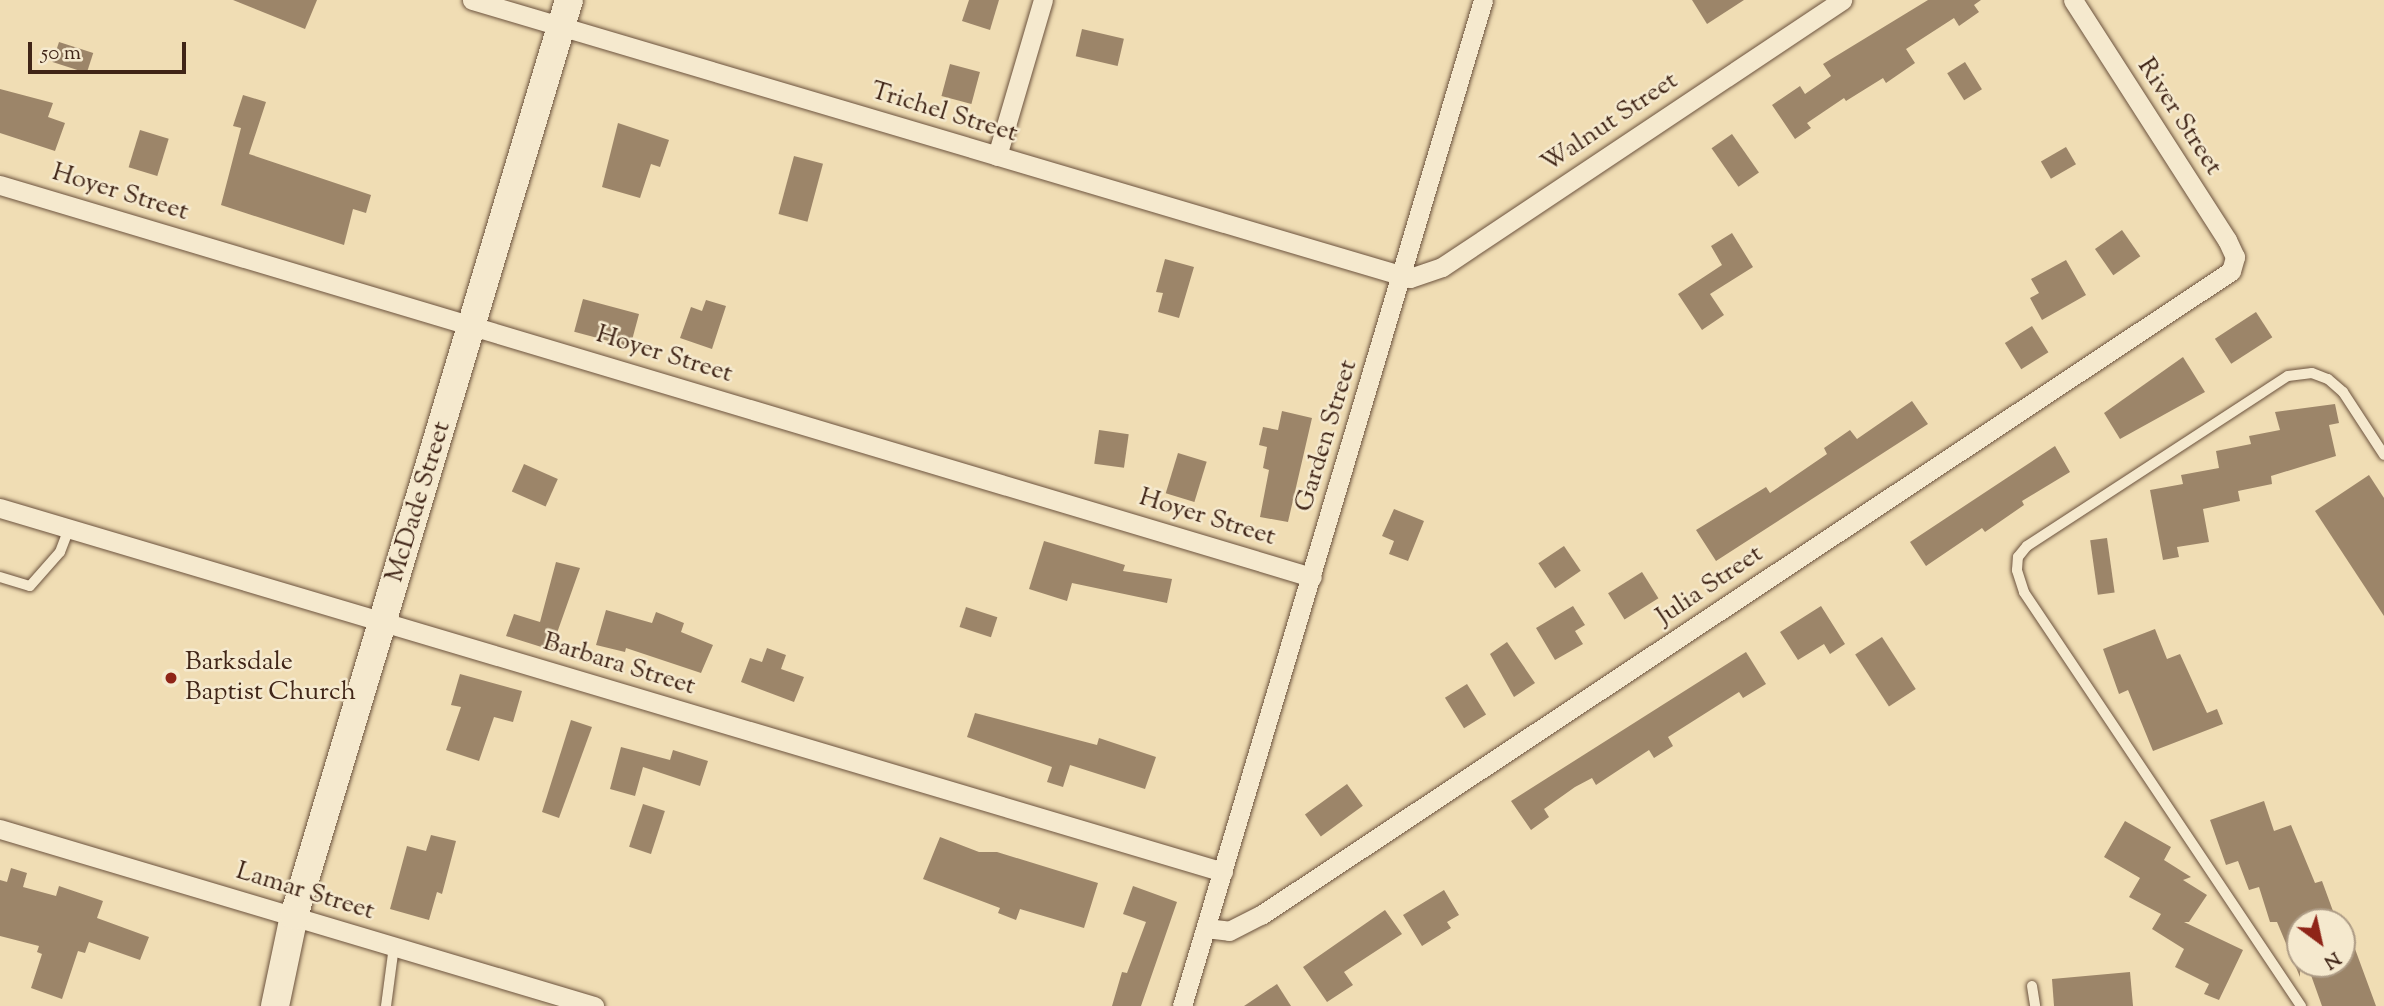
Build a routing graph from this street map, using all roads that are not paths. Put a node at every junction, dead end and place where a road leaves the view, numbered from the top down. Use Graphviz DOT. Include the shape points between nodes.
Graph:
graph roads {
  1 [pos="472,0"];
  2 [pos="569,0"];
  3 [pos="1043,0"];
  4 [pos="1483,0"];
  5 [pos="1842,0"];
  6 [pos="2073,0"];
  7 [pos="561,27"];
  8 [pos="997,156"];
  9 [pos="0,184"];
  10 [pos="2234,265"];
  11 [pos="1401,276"];
  12 [pos="472,325"];
  13 [pos="2384,455"];
  14 [pos="0,509"];
  15 [pos="69,529"];
  16 [pos="0,577"];
  17 [pos="1312,577"];
  18 [pos="382,623"];
  19 [pos="0,829"];
  20 [pos="1223,872"];
  21 [pos="294,916"];
  22 [pos="1206,928"];
  23 [pos="394,946"];
  24 [pos="2032,986"];
  25 [pos="275,1006"];
  26 [pos="386,1006"];
  27 [pos="595,1006"];
  28 [pos="1182,1006"];
  29 [pos="2035,1006"];
  30 [pos="2301,1006"];
  1 -- 7 [label="street, Trichel Street"];
  2 -- 7 [label="street, McDade Street"];
  3 -- 8 [label="street"];
  4 -- 11 [label="street, Garden Street"];
  5 -- 11 [label="street, Walnut Street" via="1442,267 1418,277"];
  6 -- 10 [label="street, River Street" via="2227,240"];
  7 -- 8 [label="street, Trichel Street"];
  7 -- 12 [label="street, McDade Street"];
  8 -- 11 [label="street, Trichel Street"];
  9 -- 12 [label="street, Hoyer Street"];
  10 -- 22 [label="street, Julia Street" via="2220,281 1261,915 1229,931"];
  11 -- 17 [label="street, Garden Street"];
  12 -- 17 [label="street, Hoyer Street"];
  12 -- 18 [label="street, McDade Street"];
  13 -- 30 [label="lane" via="2343,392 2328,379 2312,373 2288,376 2027,545 2018,557 2024,592"];
  14 -- 15 [label="street, Barbara Street"];
  15 -- 16 [label="lane" via="60,552 30,586"];
  15 -- 18 [label="street, Barbara Street"];
  17 -- 20 [label="street, Garden Street"];
  18 -- 20 [label="street, Barbara Street"];
  18 -- 21 [label="street, McDade Street"];
  19 -- 21 [label="street, Lamar Street"];
  20 -- 22 [label="street, Garden Street"];
  21 -- 23 [label="street, Lamar Street"];
  21 -- 25 [label="street, McDade Street"];
  22 -- 28 [label="street, Garden Street"];
  23 -- 26 [label="lane"];
  23 -- 27 [label="street, Lamar Street"];
  24 -- 29 [label="lane"];
}
